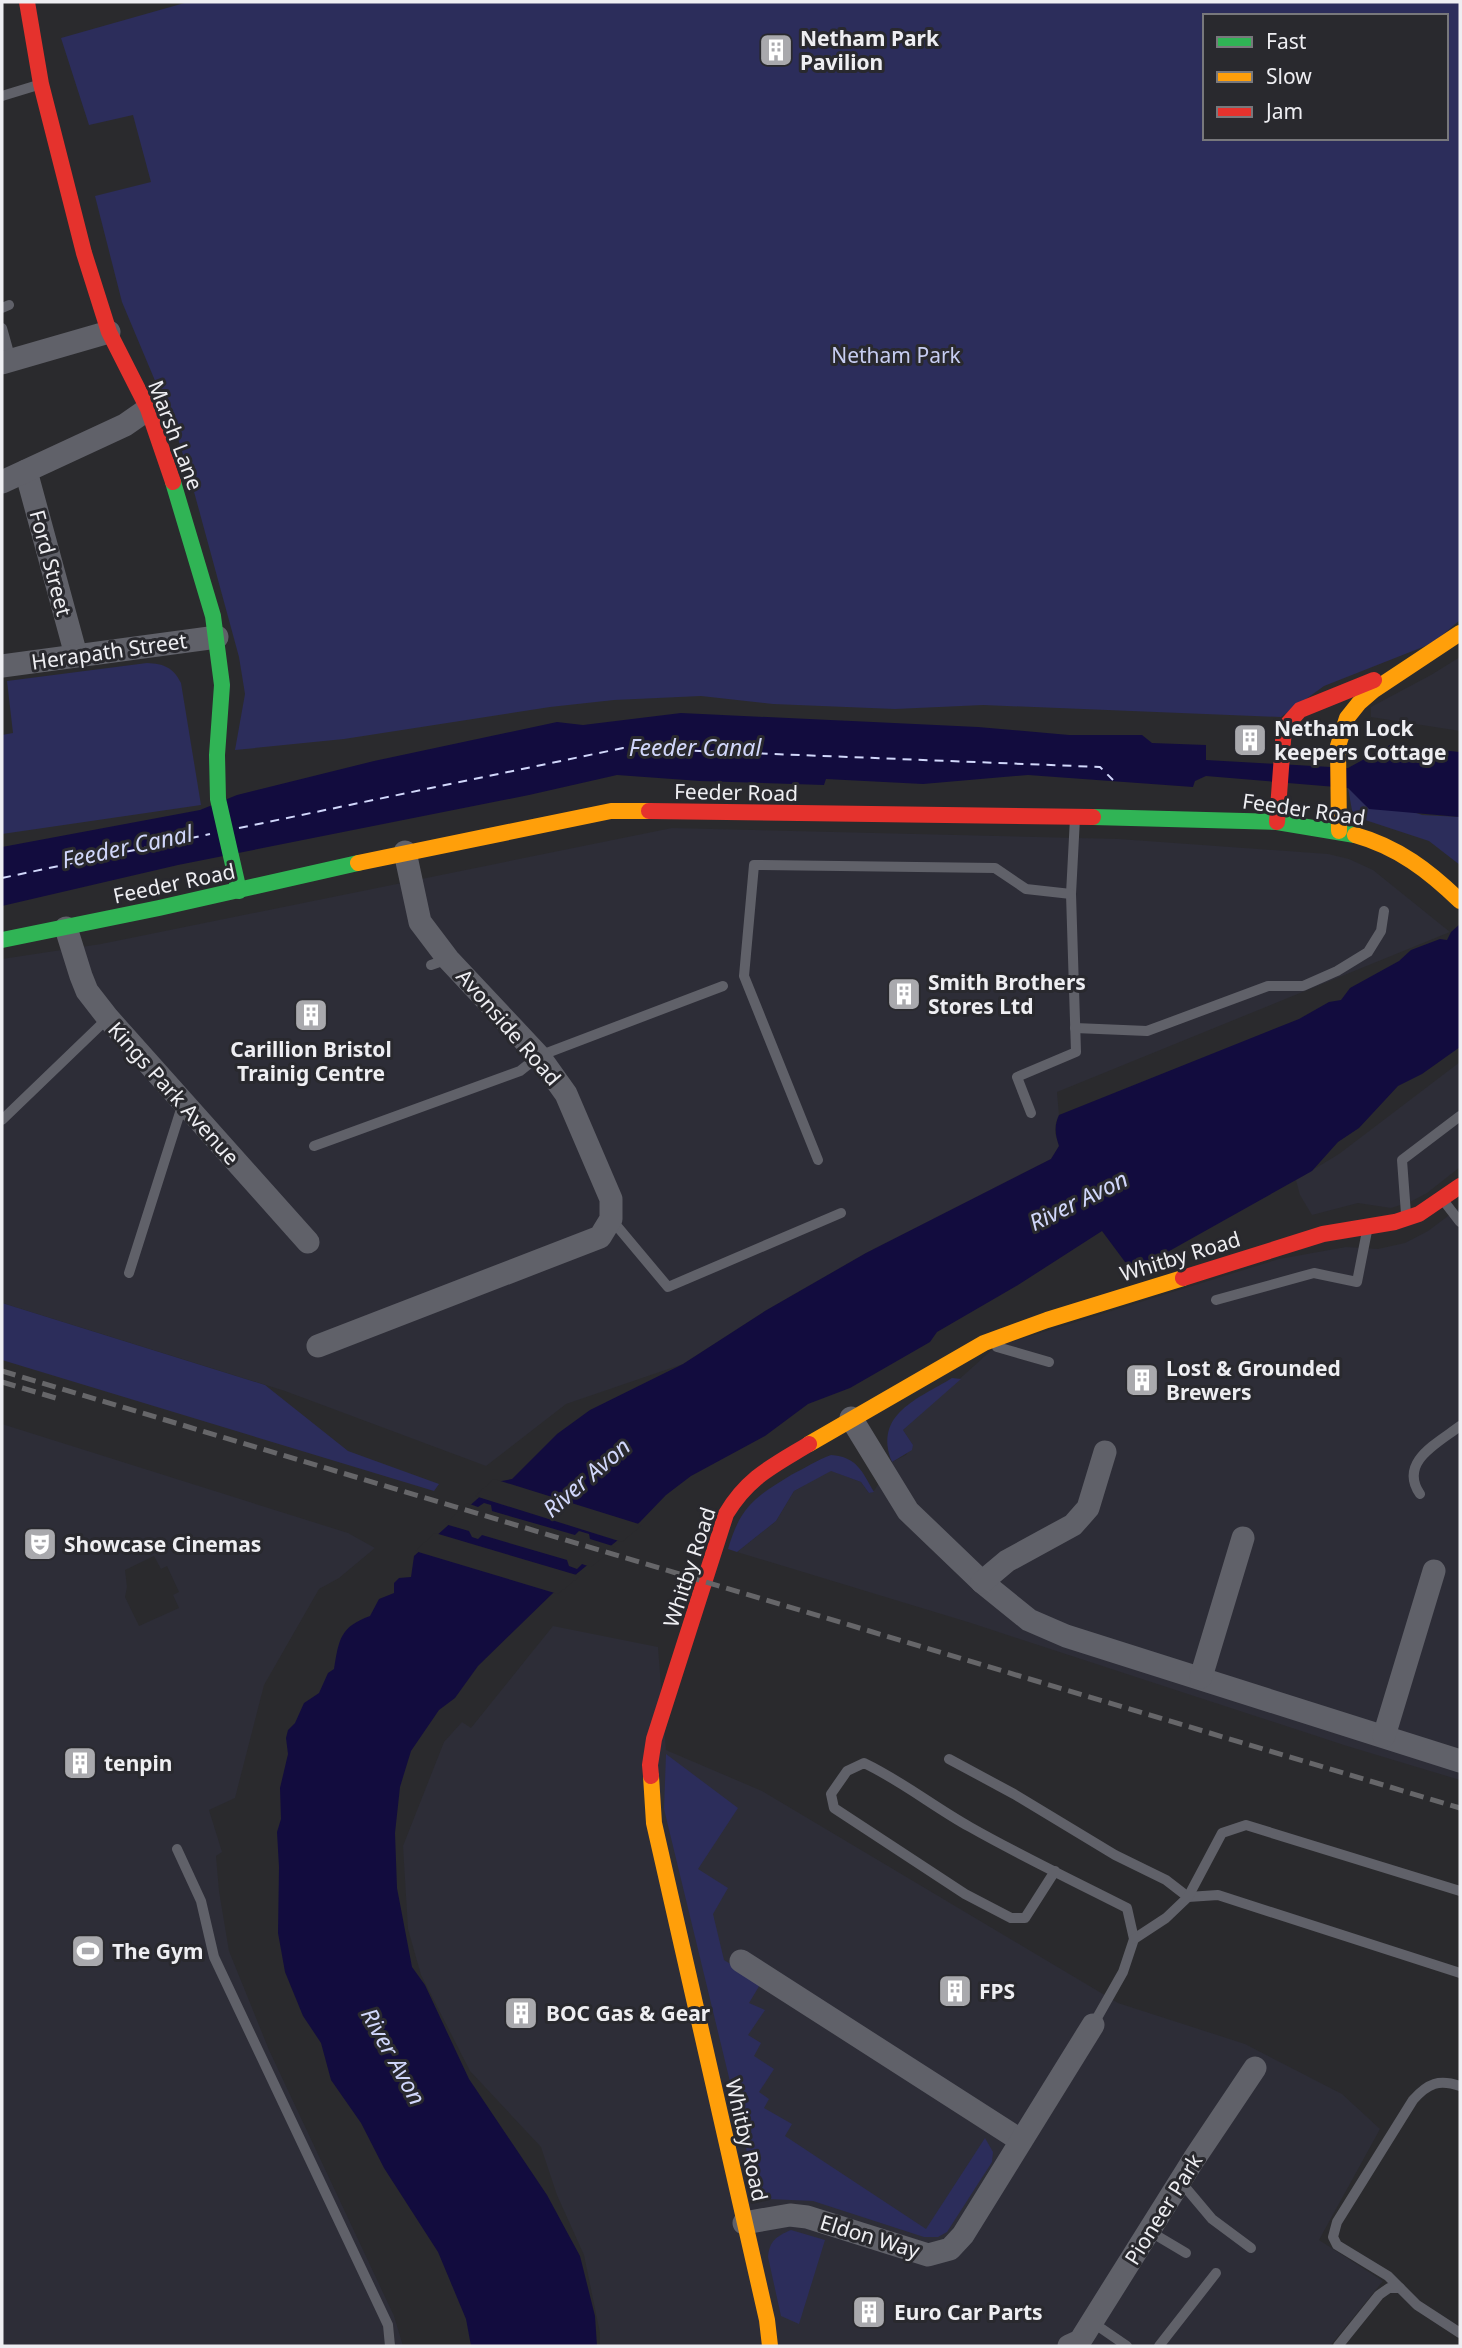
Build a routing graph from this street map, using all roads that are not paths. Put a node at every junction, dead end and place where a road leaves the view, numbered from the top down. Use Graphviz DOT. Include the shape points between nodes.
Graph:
graph roads {
  1 [pos="27,2"];
  2 [pos="41,84"];
  3 [pos="2,96"];
  4 [pos="2,328"];
  5 [pos="109,332"];
  6 [pos="6,361"];
  7 [pos="148,409"];
  8 [pos="26,471"];
  9 [pos="2,482"];
  10 [pos="1460,633"];
  11 [pos="217,637"];
  12 [pos="76,654"];
  13 [pos="2,666"];
  14 [pos="1411,667"];
  15 [pos="1075,816"];
  16 [pos="1277,822"];
  17 [pos="1339,831"];
  18 [pos="405,852"];
  19 [pos="239,891"];
  20 [pos="1071,894"];
  21 [pos="1460,901"];
  22 [pos="1384,911"];
  23 [pos="66,928"];
  24 [pos="2,940"];
  25 [pos="723,986"];
  26 [pos="107,1018"];
  27 [pos="1075,1028"];
  28 [pos="538,1056"];
  29 [pos="183,1103"];
  30 [pos="1031,1113"];
  31 [pos="1460,1116"];
  32 [pos="2,1120"];
  33 [pos="314,1146"];
  34 [pos="818,1160"];
  35 [pos="1460,1186"];
  36 [pos="1443,1199"];
  37 [pos="841,1213"];
  38 [pos="1407,1218"];
  39 [pos="611,1219"];
  40 [pos="1460,1222"];
  41 [pos="1367,1228"];
  42 [pos="308,1242"];
  43 [pos="129,1273"];
  44 [pos="1216,1300"];
  45 [pos="984,1343"];
  46 [pos="318,1346"];
  47 [pos="1049,1362"];
  48 [pos="851,1418"];
  49 [pos="1460,1426"];
  50 [pos="1105,1452"];
  51 [pos="1420,1494"];
  52 [pos="1243,1538"];
  53 [pos="1434,1571"];
  54 [pos="982,1582"];
  55 [pos="1201,1677"];
  56 [pos="1384,1736"];
  57 [pos="949,1759"];
  58 [pos="1460,1761"];
  59 [pos="177,1849"];
  60 [pos="1055,1871"];
  61 [pos="1460,1891"];
  62 [pos="1188,1897"];
  63 [pos="1134,1939"];
  64 [pos="741,1961"];
  65 [pos="1460,1973"];
  66 [pos="1093,2025"];
  67 [pos="1255,2067"];
  68 [pos="1460,2086"];
  69 [pos="1020,2140"];
  70 [pos="1180,2181"];
  71 [pos="744,2223"];
  72 [pos="1149,2231"];
  73 [pos="1251,2248"];
  74 [pos="1186,2253"];
  75 [pos="1216,2273"];
  76 [pos="1400,2288"];
  77 [pos="1092,2322"];
  78 [pos="1460,2333"];
  79 [pos="390,2346"];
  80 [pos="770,2346"];
  81 [pos="1069,2346"];
  82 [pos="1127,2346"];
  83 [pos="1159,2346"];
  84 [pos="1338,2346"];
  1 -- 2 [label="street, Marsh Lane"];
  2 -- 3 [label="lane"];
  2 -- 5 [label="street, Marsh Lane"];
  4 -- 6 [label="lane"];
  5 -- 6 [label="street"];
  5 -- 7 [label="street, Marsh Lane"];
  7 -- 8 [label="street" via="125,425"];
  7 -- 11 [label="street, Marsh Lane" via="187,525"];
  8 -- 9 [label="street"];
  8 -- 12 [label="street, Ford Street"];
  10 -- 14 [label="street"];
  11 -- 12 [label="street, Herapath Street"];
  11 -- 19 [label="street, Marsh Lane" via="222,685 218,799"];
  12 -- 13 [label="street, Herapath Street"];
  14 -- 16 [label="street" via="1300,710 1284,728"];
  14 -- 17 [label="street" via="1354,705 1340,735"];
  15 -- 16 [label="street, Feeder Road"];
  15 -- 18 [label="street, Feeder Road" via="611,811"];
  15 -- 20 [label="lane"];
  16 -- 17 [label="street, Feeder Road"];
  17 -- 21 [label="street, Feeder Road" via="1403,854"];
  18 -- 19 [label="street, Feeder Road"];
  18 -- 28 [label="street, Avonside Road" via="420,922 440,962"];
  19 -- 23 [label="street, Feeder Road"];
  20 -- 27 [label="lane"];
  20 -- 34 [label="lane" via="1026,889 995,868 754,865 744,976"];
  22 -- 27 [label="lane" via="1381,931 1368,952 1303,986 1268,986 1147,1031"];
  23 -- 24 [label="street, Feeder Road"];
  23 -- 26 [label="street, Kings Park Avenue" via="81,976"];
  25 -- 28 [label="lane"];
  26 -- 29 [label="street, Kings Park Avenue"];
  26 -- 32 [label="lane"];
  27 -- 30 [label="lane" via="1076,1052 1017,1077"];
  28 -- 33 [label="lane" via="520,1071"];
  28 -- 39 [label="street, Avonside Road" via="566,1094 611,1199"];
  29 -- 42 [label="street, Kings Park Avenue"];
  29 -- 43 [label="lane"];
  31 -- 38 [label="lane" via="1402,1160"];
  35 -- 36 [label="street, Whitby Road"];
  36 -- 38 [label="street, Whitby Road"];
  36 -- 40 [label="lane"];
  37 -- 39 [label="lane" via="668,1287"];
  38 -- 41 [label="street, Whitby Road"];
  39 -- 46 [label="street" via="600,1237"];
  41 -- 44 [label="lane" via="1357,1282 1314,1273"];
  41 -- 45 [label="street, Whitby Road" via="1323,1234"];
  45 -- 47 [label="lane"];
  45 -- 48 [label="street, Whitby Road"];
  48 -- 54 [label="street" via="908,1511"];
  48 -- 71 [label="street, Whitby Road" via="758,1475 726,1514 654,1739 650,1765 654,1823"];
  49 -- 51 [label="lane" via="1417,1462 1413,1484"];
  50 -- 54 [label="street" via="1088,1508 1073,1525 1007,1561"];
  52 -- 55 [label="street"];
  53 -- 56 [label="street"];
  54 -- 55 [label="street" via="1029,1620 1066,1636"];
  55 -- 56 [label="street"];
  56 -- 58 [label="street"];
  57 -- 62 [label="lane" via="1166,1880"];
  59 -- 79 [label="lane" via="201,1901 214,1957 388,2325"];
  60 -- 60 [label="lane" via="968,1826 864,1763 847,1771 831,1794 834,1808 965,1894 1012,1918 1025,1919"];
  60 -- 63 [label="lane" via="1127,1908"];
  61 -- 62 [label="lane" via="1246,1825 1222,1833"];
  62 -- 63 [label="lane" via="1166,1919"];
  62 -- 65 [label="lane" via="1218,1895"];
  63 -- 66 [label="lane" via="1123,1972"];
  64 -- 69 [label="street"];
  66 -- 69 [label="street, Eldon Way"];
  67 -- 70 [label="street, Pioneer Park"];
  68 -- 76 [label="lane" via="1438,2082 1413,2100 1336,2222 1333,2237 1337,2245"];
  69 -- 71 [label="street, Eldon Way" via="950,2249 928,2255 807,2217 790,2215"];
  70 -- 72 [label="street, Pioneer Park"];
  70 -- 73 [label="lane" via="1212,2219"];
  71 -- 80 [label="street, Whitby Road"];
  72 -- 74 [label="lane"];
  72 -- 77 [label="street, Pioneer Park"];
  75 -- 83 [label="lane"];
  76 -- 78 [label="lane"];
  76 -- 84 [label="lane" via="1379,2295"];
  77 -- 81 [label="street, Pioneer Park" via="1080,2341"];
  77 -- 82 [label="lane"];
}
